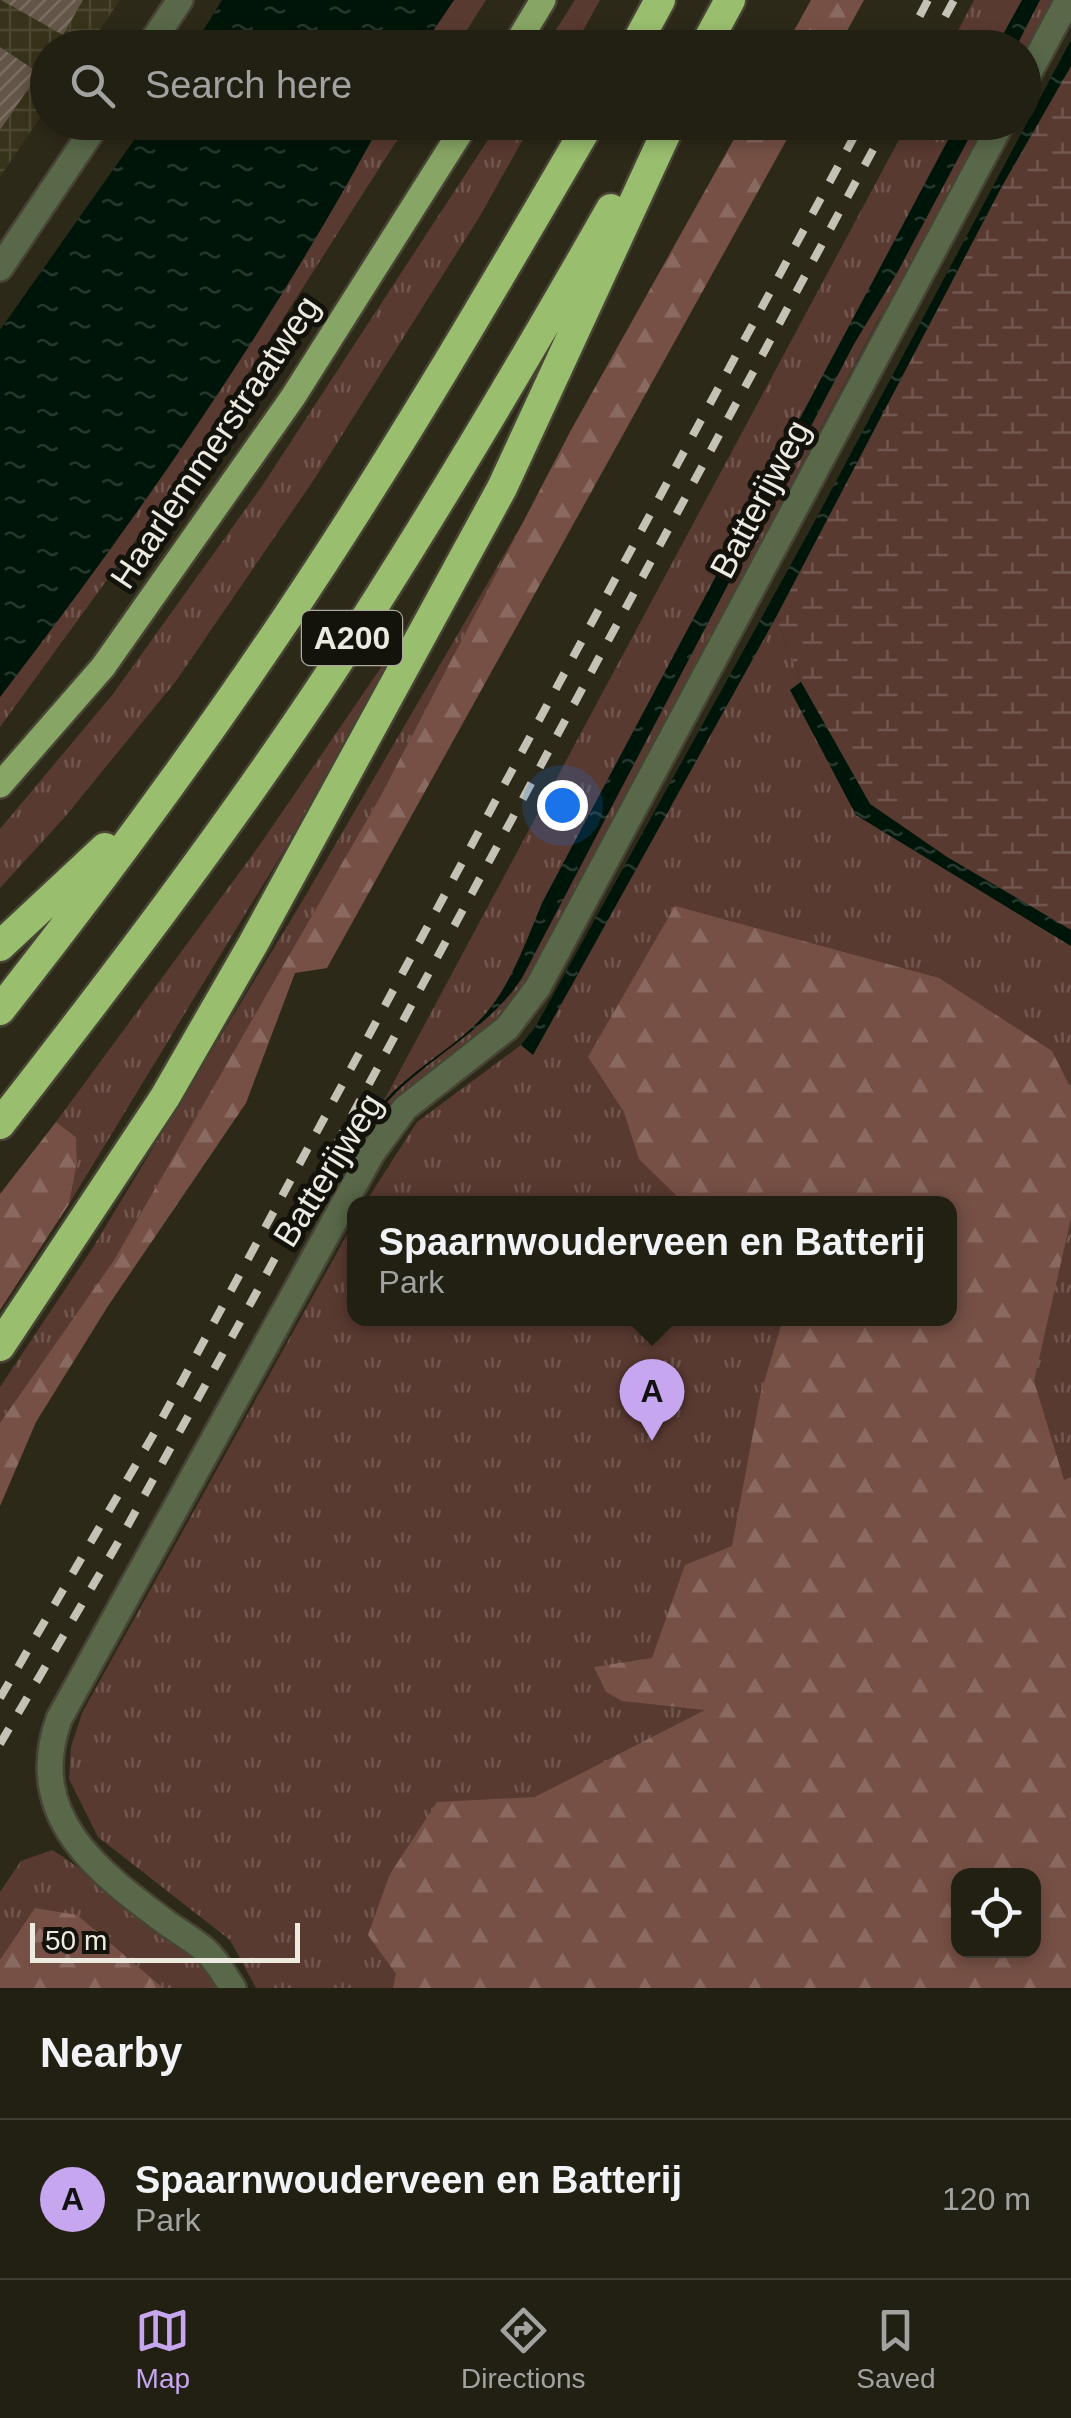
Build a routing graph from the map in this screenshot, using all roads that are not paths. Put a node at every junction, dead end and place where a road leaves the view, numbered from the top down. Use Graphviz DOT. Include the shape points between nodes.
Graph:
graph roads {
  1 [pos="180,0"];
  2 [pos="543,0"];
  3 [pos="660,0"];
  4 [pos="730,0"];
  5 [pos="1068,0"];
  6 [pos="160,30"];
  7 [pos="525,30"];
  8 [pos="644,30"];
  9 [pos="714,30"];
  10 [pos="1041,50"];
  11 [pos="86,140"];
  12 [pos="456,140"];
  13 [pos="579,140"];
  14 [pos="651,140"];
  15 [pos="662,140"];
  16 [pos="992,140"];
  17 [pos="0,268"];
  18 [pos="0,785"];
  19 [pos="166,791"];
  20 [pos="0,946"];
  21 [pos="0,1010"];
  22 [pos="0,1124"];
  23 [pos="348,1196"];
  24 [pos="347,1198"];
  25 [pos="0,1346"];
  26 [pos="233,1988"];
  1 -- 6 [label="street"];
  2 -- 7 [label="main road"];
  3 -- 8 [label="highway"];
  4 -- 9 [label="highway"];
  5 -- 10 [label="street"];
  11 -- 17 [label="street"];
  12 -- 18 [label="main road, Haarlemmerstraatweg" via="282,412 102,667"];
  13 -- 19 [label="highway, A200" via="432,390"];
  14 -- 22 [label="highway, A200" via="508,388 327,678 128,960"];
  15 -- 25 [label="highway, A200" via="502,488 237,974 165,1097"];
  16 -- 23 [label="street, Batterijweg" via="538,987 508,1028 397,1118"];
  19 -- 20 [label="highway, A200"];
  19 -- 21 [label="highway, A200"];
  24 -- 26 [label="street, Batterijweg" via="59,1719 48,1759 69,1833 117,1884 206,1950"];
}
